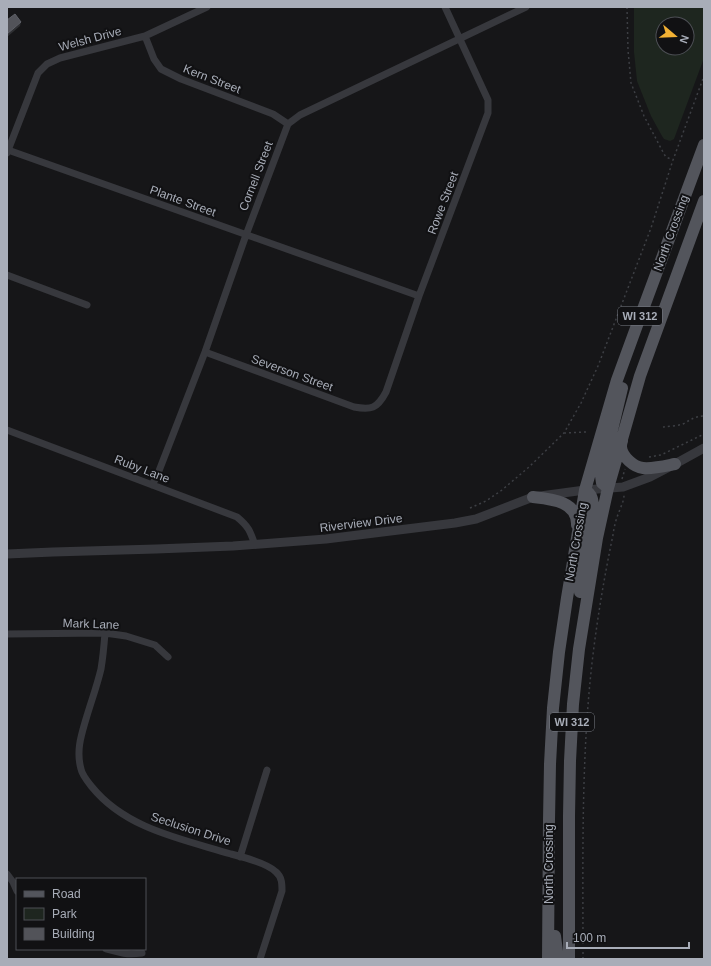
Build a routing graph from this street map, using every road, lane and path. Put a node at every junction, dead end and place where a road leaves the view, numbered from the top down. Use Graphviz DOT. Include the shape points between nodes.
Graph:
graph roads {
  1 [pos="207,7"];
  2 [pos="445,7"];
  3 [pos="526,7"];
  4 [pos="627,7"];
  5 [pos="145,36"];
  6 [pos="460,38"];
  7 [pos="704,76"];
  8 [pos="288,124"];
  9 [pos="704,144"];
  10 [pos="8,152"];
  11 [pos="673,160"];
  12 [pos="704,201"];
  13 [pos="246,235"];
  14 [pos="7,276"];
  15 [pos="419,296"];
  16 [pos="87,304"];
  17 [pos="636,328"];
  18 [pos="204,352"];
  19 [pos="374,407"];
  20 [pos="704,416"];
  21 [pos="663,427"];
  22 [pos="7,430"];
  23 [pos="586,432"];
  24 [pos="564,433"];
  25 [pos="704,434"];
  26 [pos="622,436"];
  27 [pos="704,448"];
  28 [pos="648,457"];
  29 [pos="629,461"];
  30 [pos="675,464"];
  31 [pos="152,485"];
  32 [pos="623,487"];
  33 [pos="608,488"];
  34 [pos="585,490"];
  35 [pos="533,497"];
  36 [pos="470,508"];
  37 [pos="576,539"];
  38 [pos="254,545"];
  39 [pos="7,554"];
  40 [pos="105,633"];
  41 [pos="7,634"];
  42 [pos="579,649"];
  43 [pos="168,657"];
  44 [pos="267,770"];
  45 [pos="240,856"];
  46 [pos="7,874"];
  47 [pos="549,876"];
  48 [pos="16,889"];
  49 [pos="110,950"];
  50 [pos="142,953"];
  51 [pos="260,959"];
  52 [pos="548,959"];
  53 [pos="558,959"];
  54 [pos="569,959"];
  55 [pos="583,959"];
  1 -- 5 [label="street, Welsh Drive"];
  2 -- 6 [label="street, Rowe Street"];
  3 -- 6 [label="street"];
  4 -- 11 [label="path" via="631,83 644,116 661,148 666,157"];
  5 -- 8 [label="street, Kern Street" via="161,69 273,114"];
  5 -- 10 [label="street, Welsh Drive" via="60,58 47,64 38,73"];
  6 -- 8 [label="street" via="300,115"];
  6 -- 15 [label="street, Rowe Street" via="488,100 488,112"];
  7 -- 11 [label="path"];
  8 -- 13 [label="street, Cornell Street"];
  9 -- 17 [label="main road, North Crossing / WI 312"];
  10 -- 13 [label="street, Plante Street"];
  11 -- 24 [label="path" via="651,228 598,366 581,404"];
  12 -- 26 [label="main road, North Crossing / WI 312" via="640,376"];
  13 -- 15 [label="street, Plante Street"];
  13 -- 18 [label="street, Cornell Street"];
  14 -- 16 [label="street"];
  15 -- 19 [label="street, Rowe Street" via="386,392"];
  17 -- 33 [label="main road" via="602,476 602,483"];
  17 -- 34 [label="main road, North Crossing / WI 312" via="617,380"];
  18 -- 19 [label="street, Severson Street" via="354,407"];
  18 -- 31 [label="street, Cornell Street"];
  20 -- 21 [label="path" via="675,426"];
  22 -- 31 [label="street, Ruby Lane"];
  23 -- 24 [label="path"];
  24 -- 36 [label="path" via="529,468 502,490"];
  25 -- 28 [label="path" via="661,455"];
  26 -- 29 [label="main road" via="621,448"];
  26 -- 33 [label="main road, North Crossing / WI 312"];
  27 -- 30 [label="street, Riverview Drive"];
  29 -- 30 [label="main road" via="642,468"];
  29 -- 32 [label="path" via="622,479"];
  30 -- 32 [label="street, Riverview Drive"];
  31 -- 38 [label="street, Ruby Lane" via="237,517 251,533"];
  32 -- 33 [label="street, Riverview Drive"];
  32 -- 55 [label="path" via="624,500 614,528 602,592 587,714 583,808"];
  33 -- 34 [label="street, Riverview Drive"];
  33 -- 42 [label="main road, North Crossing / WI 312"];
  34 -- 35 [label="street, Riverview Drive"];
  34 -- 37 [label="main road, North Crossing / WI 312"];
  34 -- 42 [label="main road" via="590,493 593,504 584,553"];
  35 -- 37 [label="main road" via="558,501 573,510 577,520"];
  35 -- 38 [label="street, Riverview Drive" via="455,523 326,540"];
  37 -- 47 [label="main road, North Crossing / WI 312" via="553,708"];
  38 -- 39 [label="street, Riverview Drive"];
  40 -- 41 [label="street, Mark Lane"];
  40 -- 43 [label="street, Mark Lane" via="155,645"];
  40 -- 45 [label="street, Seclusion Drive" via="100,670 79,741 81,770 100,797 133,821 153,830"];
  42 -- 54 [label="main road, North Crossing / WI 312" via="570,761"];
  44 -- 45 [label="street"];
  45 -- 51 [label="street, Seclusion Drive" via="270,867 277,872 281,880 282,891"];
  46 -- 48 [label="street"];
  47 -- 52 [label="main road, North Crossing / WI 312"];
  47 -- 53 [label="main road"];
  49 -- 50 [label="street" via="129,955"];
}
